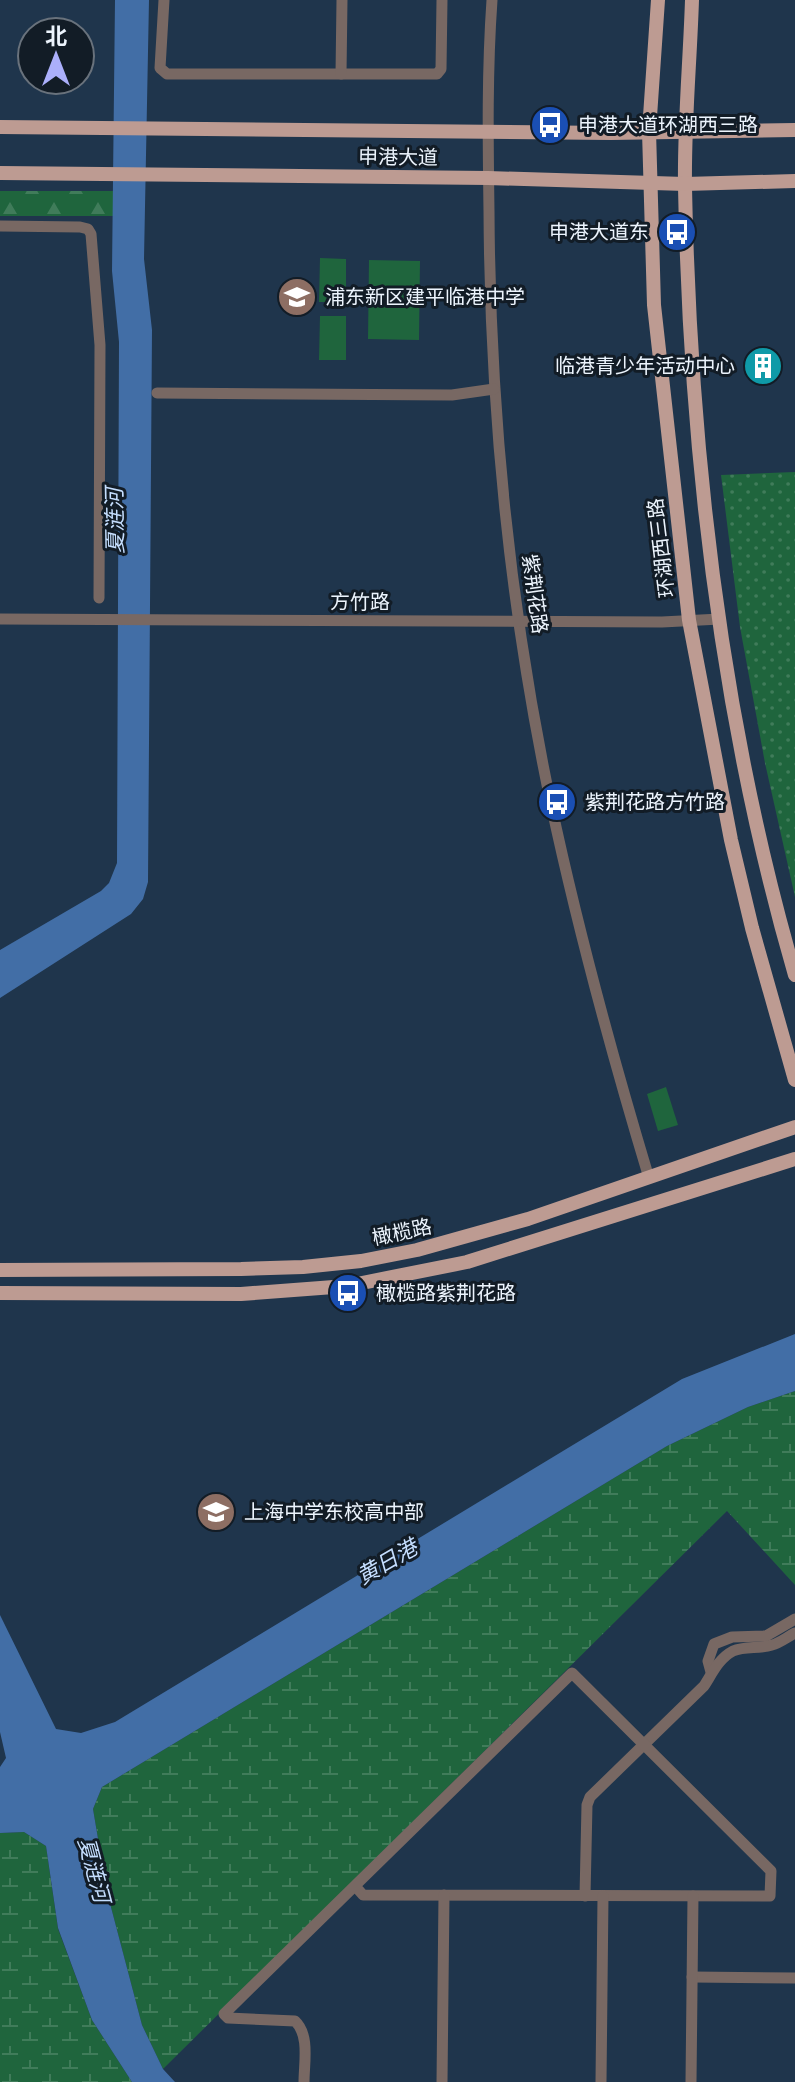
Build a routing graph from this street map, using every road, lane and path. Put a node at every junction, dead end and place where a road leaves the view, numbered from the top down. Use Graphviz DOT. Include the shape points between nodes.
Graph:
graph roads {
  1 [pos="164,0"];
  2 [pos="342,0"];
  3 [pos="442,0"];
  4 [pos="492,0"];
  5 [pos="658,0"];
  6 [pos="692,0"];
  7 [pos="341,74"];
  8 [pos="0,127"];
  9 [pos="687,130"];
  10 [pos="795,130"];
  11 [pos="649,131"];
  12 [pos="487,132"];
  13 [pos="0,173"];
  14 [pos="488,178"];
  15 [pos="795,181"];
  16 [pos="649,183"];
  17 [pos="685,184"];
  18 [pos="0,226"];
  19 [pos="494,389"];
  20 [pos="157,393"];
  21 [pos="99,598"];
  22 [pos="0,619"];
  23 [pos="720,619"];
  24 [pos="689,620"];
  25 [pos="519,621"];
  26 [pos="795,975"];
  27 [pos="795,1080"];
  28 [pos="795,1127"];
  29 [pos="795,1159"];
  30 [pos="649,1178"];
  31 [pos="0,1270"];
  32 [pos="0,1293"];
  33 [pos="795,1619"];
  34 [pos="795,1633"];
  35 [pos="711,1672"];
  36 [pos="644,1744"];
  37 [pos="356,1887"];
  38 [pos="444,1895"];
  39 [pos="585,1896"];
  40 [pos="603,1896"];
  41 [pos="693,1896"];
  42 [pos="692,1977"];
  43 [pos="795,1978"];
  44 [pos="304,2082"];
  45 [pos="442,2082"];
  46 [pos="601,2082"];
  47 [pos="691,2082"];
  1 -- 7 [label="street" via="160,68 167,74"];
  2 -- 7 [label="street"];
  3 -- 7 [label="street" via="437,74"];
  4 -- 12 [label="street, 紫荆花路"];
  5 -- 11 [label="main road, 环湖西三路"];
  6 -- 9 [label="main road"];
  8 -- 12 [label="main road, 申港大道"];
  9 -- 10 [label="main road, 申港大道"];
  9 -- 11 [label="main road, 申港大道"];
  9 -- 17 [label="main road"];
  11 -- 12 [label="main road, 申港大道"];
  11 -- 16 [label="main road, 环湖西三路"];
  12 -- 14 [label="street, 紫荆花路"];
  13 -- 14 [label="main road, 申港大道"];
  14 -- 16 [label="main road, 申港大道"];
  14 -- 19 [label="street, 紫荆花路"];
  15 -- 17 [label="main road, 申港大道"];
  16 -- 17 [label="main road, 申港大道"];
  16 -- 24 [label="main road, 环湖西三路" via="654,305"];
  17 -- 23 [label="main road" via="698,435"];
  18 -- 21 [label="street" via="80,227 91,234 100,345"];
  19 -- 20 [label="street" via="452,395"];
  19 -- 25 [label="street, 紫荆花路"];
  22 -- 25 [label="street, 方竹路"];
  23 -- 24 [label="street, 方竹路"];
  23 -- 26 [label="main road" via="755,812"];
  24 -- 25 [label="street, 方竹路"];
  24 -- 27 [label="main road, 环湖西三路" via="731,840"];
  25 -- 30 [label="street, 紫荆花路" via="580,929"];
  28 -- 30 [label="main road, 橄榄路"];
  29 -- 32 [label="main road" via="467,1262 347,1286 241,1294"];
  30 -- 31 [label="main road, 橄榄路" via="463,1239 361,1261 241,1269"];
  33 -- 35 [label="street" via="766,1636 732,1637 714,1644 708,1661"];
  34 -- 35 [label="street" via="774,1645 733,1651"];
  35 -- 36 [label="street" via="704,1686"];
  36 -- 37 [label="street" via="572,1673"];
  36 -- 39 [label="street" via="590,1797"];
  36 -- 41 [label="street" via="771,1871 770,1896"];
  37 -- 38 [label="street" via="363,1895"];
  37 -- 44 [label="street" via="224,2014 289,2019 300,2025"];
  38 -- 39 [label="street"];
  38 -- 45 [label="street"];
  39 -- 40 [label="street"];
  40 -- 41 [label="street"];
  40 -- 46 [label="street"];
  41 -- 42 [label="street"];
  42 -- 43 [label="street"];
  42 -- 47 [label="street"];
}
